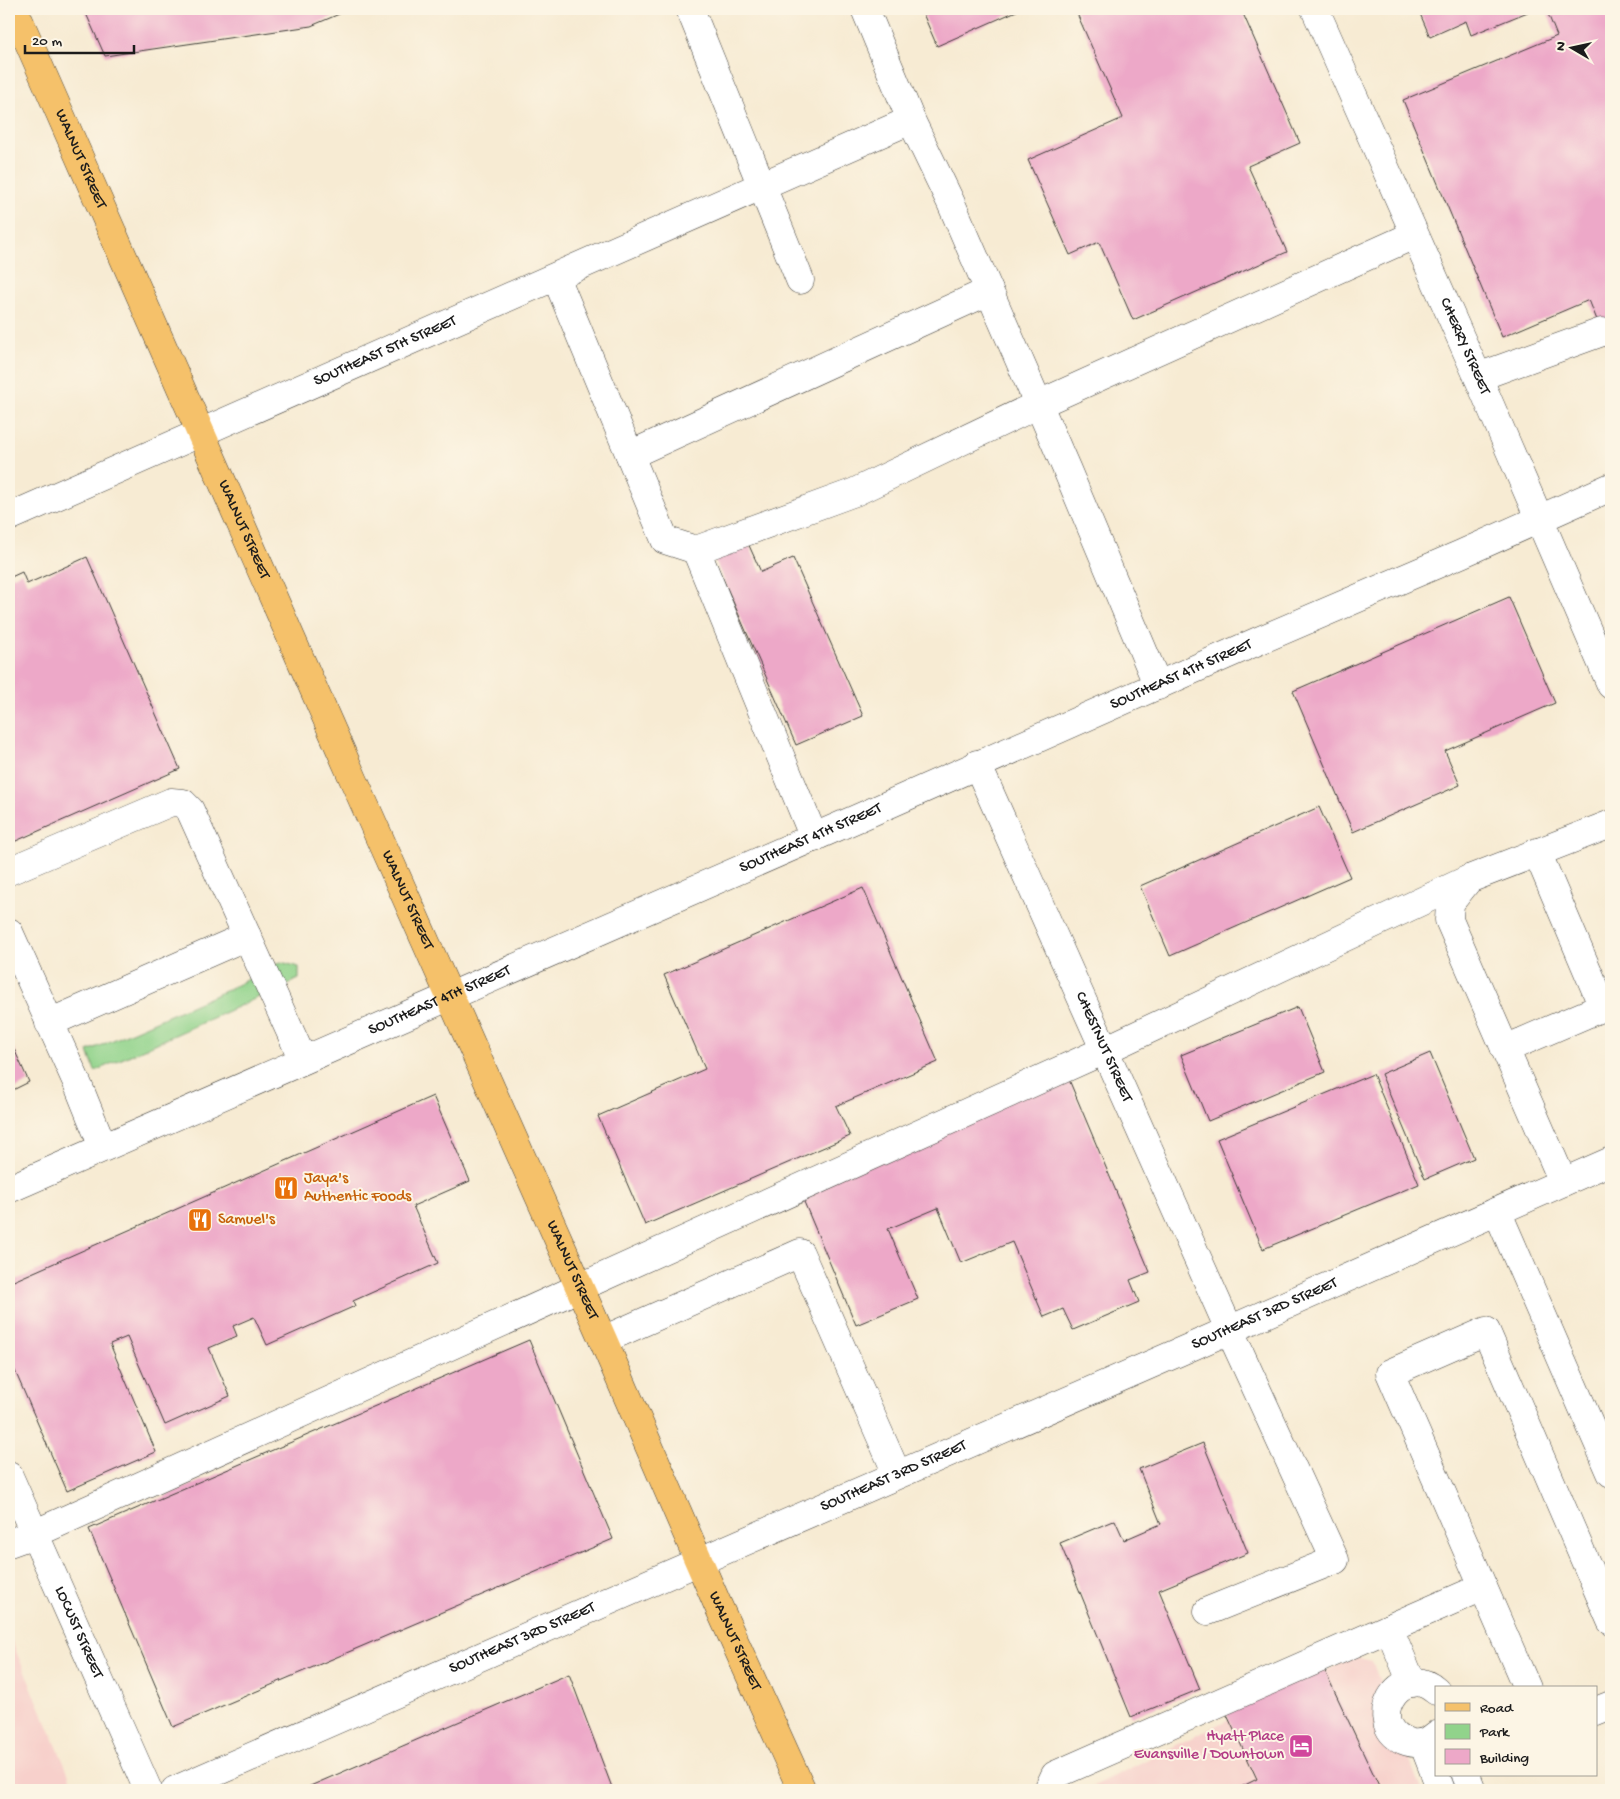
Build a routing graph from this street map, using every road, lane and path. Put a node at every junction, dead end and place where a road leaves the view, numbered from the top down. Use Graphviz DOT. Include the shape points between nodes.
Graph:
graph roads {
  1 [pos="14,9"];
  2 [pos="690,9"];
  3 [pos="865,9"];
  4 [pos="1315,9"];
  5 [pos="911,120"];
  6 [pos="761,185"];
  7 [pos="1414,235"];
  8 [pos="556,277"];
  9 [pos="800,280"];
  10 [pos="989,291"];
  11 [pos="1602,332"];
  12 [pos="1478,377"];
  13 [pos="1039,404"];
  14 [pos="200,433"];
  15 [pos="630,455"];
  16 [pos="1611,487"];
  17 [pos="9,517"];
  18 [pos="1539,519"];
  19 [pos="696,550"];
  20 [pos="1611,685"];
  21 [pos="1158,686"];
  22 [pos="977,764"];
  23 [pos="1611,824"];
  24 [pos="814,838"];
  25 [pos="1537,852"];
  26 [pos="9,870"];
  27 [pos="1469,879"];
  28 [pos="9,932"];
  29 [pos="246,936"];
  30 [pos="449,996"];
  31 [pos="49,1023"];
  32 [pos="1505,1048"];
  33 [pos="1105,1050"];
  34 [pos="303,1060"];
  35 [pos="103,1147"];
  36 [pos="1611,1161"];
  37 [pos="1563,1182"];
  38 [pos="9,1189"];
  39 [pos="1497,1211"];
  40 [pos="579,1289"];
  41 [pos="1229,1329"];
  42 [pos="603,1340"];
  43 [pos="1611,1473"];
  44 [pos="897,1474"];
  45 [pos="9,1476"];
  46 [pos="21,1539"];
  47 [pos="699,1561"];
  48 [pos="1483,1588"];
  49 [pos="1208,1611"];
  50 [pos="1611,1620"];
  51 [pos="1389,1628"];
  52 [pos="1526,1686"];
  53 [pos="1424,1687"];
  54 [pos="1611,1705"];
  55 [pos="1598,1710"];
  56 [pos="1430,1739"];
  57 [pos="1435,1762"];
  58 [pos="1438,1776"];
  59 [pos="1466,1776"];
  60 [pos="148,1790"];
  61 [pos="175,1790"];
  62 [pos="802,1790"];
  63 [pos="1048,1790"];
  64 [pos="1441,1790"];
  65 [pos="1472,1790"];
  1 -- 14 [label="main road, WALNUT STREET"];
  2 -- 6 [label="street"];
  3 -- 5 [label="street"];
  4 -- 7 [label="street, CHERRY STREET"];
  5 -- 6 [label="street, SOUTHEAST 5TH STREET"];
  5 -- 10 [label="street"];
  6 -- 8 [label="street, SOUTHEAST 5TH STREET"];
  6 -- 9 [label="street"];
  7 -- 12 [label="street, CHERRY STREET"];
  7 -- 13 [label="street"];
  8 -- 14 [label="street, SOUTHEAST 5TH STREET"];
  8 -- 15 [label="street"];
  10 -- 13 [label="street"];
  10 -- 15 [label="street"];
  11 -- 12 [label="street"];
  12 -- 18 [label="street, CHERRY STREET"];
  13 -- 19 [label="street" via="856,492"];
  13 -- 21 [label="street"];
  14 -- 17 [label="street, SOUTHEAST 5TH STREET"];
  14 -- 30 [label="main road, WALNUT STREET"];
  15 -- 19 [label="street" via="665,540"];
  16 -- 18 [label="street, SOUTHEAST 4TH STREET"];
  18 -- 20 [label="street, CHERRY STREET"];
  18 -- 21 [label="street, SOUTHEAST 4TH STREET"];
  19 -- 24 [label="street"];
  21 -- 22 [label="street, SOUTHEAST 4TH STREET"];
  22 -- 24 [label="street, SOUTHEAST 4TH STREET"];
  22 -- 33 [label="street, CHESTNUT STREET"];
  23 -- 25 [label="street"];
  24 -- 30 [label="street, SOUTHEAST 4TH STREET"];
  25 -- 27 [label="street"];
  25 -- 32 [label="street" via="1603,1007"];
  26 -- 29 [label="street" via="171,802 183,802 190,810"];
  27 -- 32 [label="street" via="1450,903 1449,920"];
  27 -- 33 [label="street"];
  28 -- 31 [label="street"];
  29 -- 31 [label="street"];
  29 -- 34 [label="street"];
  30 -- 34 [label="street, SOUTHEAST 4TH STREET"];
  30 -- 40 [label="main road, WALNUT STREET"];
  31 -- 35 [label="street"];
  32 -- 37 [label="street"];
  33 -- 40 [label="street"];
  33 -- 41 [label="street, CHESTNUT STREET"];
  34 -- 35 [label="street, SOUTHEAST 4TH STREET"];
  35 -- 38 [label="street, SOUTHEAST 4TH STREET"];
  36 -- 37 [label="street, SOUTHEAST 3RD STREET"];
  37 -- 39 [label="street, SOUTHEAST 3RD STREET"];
  39 -- 41 [label="street, SOUTHEAST 3RD STREET"];
  39 -- 43 [label="street"];
  40 -- 42 [label="main road, WALNUT STREET"];
  40 -- 46 [label="street"];
  41 -- 44 [label="street, SOUTHEAST 3RD STREET"];
  41 -- 49 [label="street, CHESTNUT STREET" via="1335,1560"];
  42 -- 44 [label="street" via="800,1253"];
  42 -- 47 [label="main road, WALNUT STREET"];
  44 -- 47 [label="street, SOUTHEAST 3RD STREET"];
  45 -- 46 [label="street, LOCUST STREET"];
  46 -- 60 [label="street, LOCUST STREET"];
  47 -- 61 [label="street, SOUTHEAST 3RD STREET"];
  47 -- 62 [label="main road, WALNUT STREET"];
  48 -- 50 [label="street" via="1390,1373 1486,1331"];
  48 -- 51 [label="street"];
  48 -- 52 [label="street"];
  51 -- 53 [label="street"];
  51 -- 63 [label="street" via="1055,1775"];
  53 -- 56 [label="street" via="1403,1686 1394,1692 1386,1709 1386,1719 1395,1736 1413,1744"];
  54 -- 55 [label="street"];
  56 -- 57 [label="street"];
  58 -- 64 [label="street"];
  59 -- 65 [label="street"];
}
